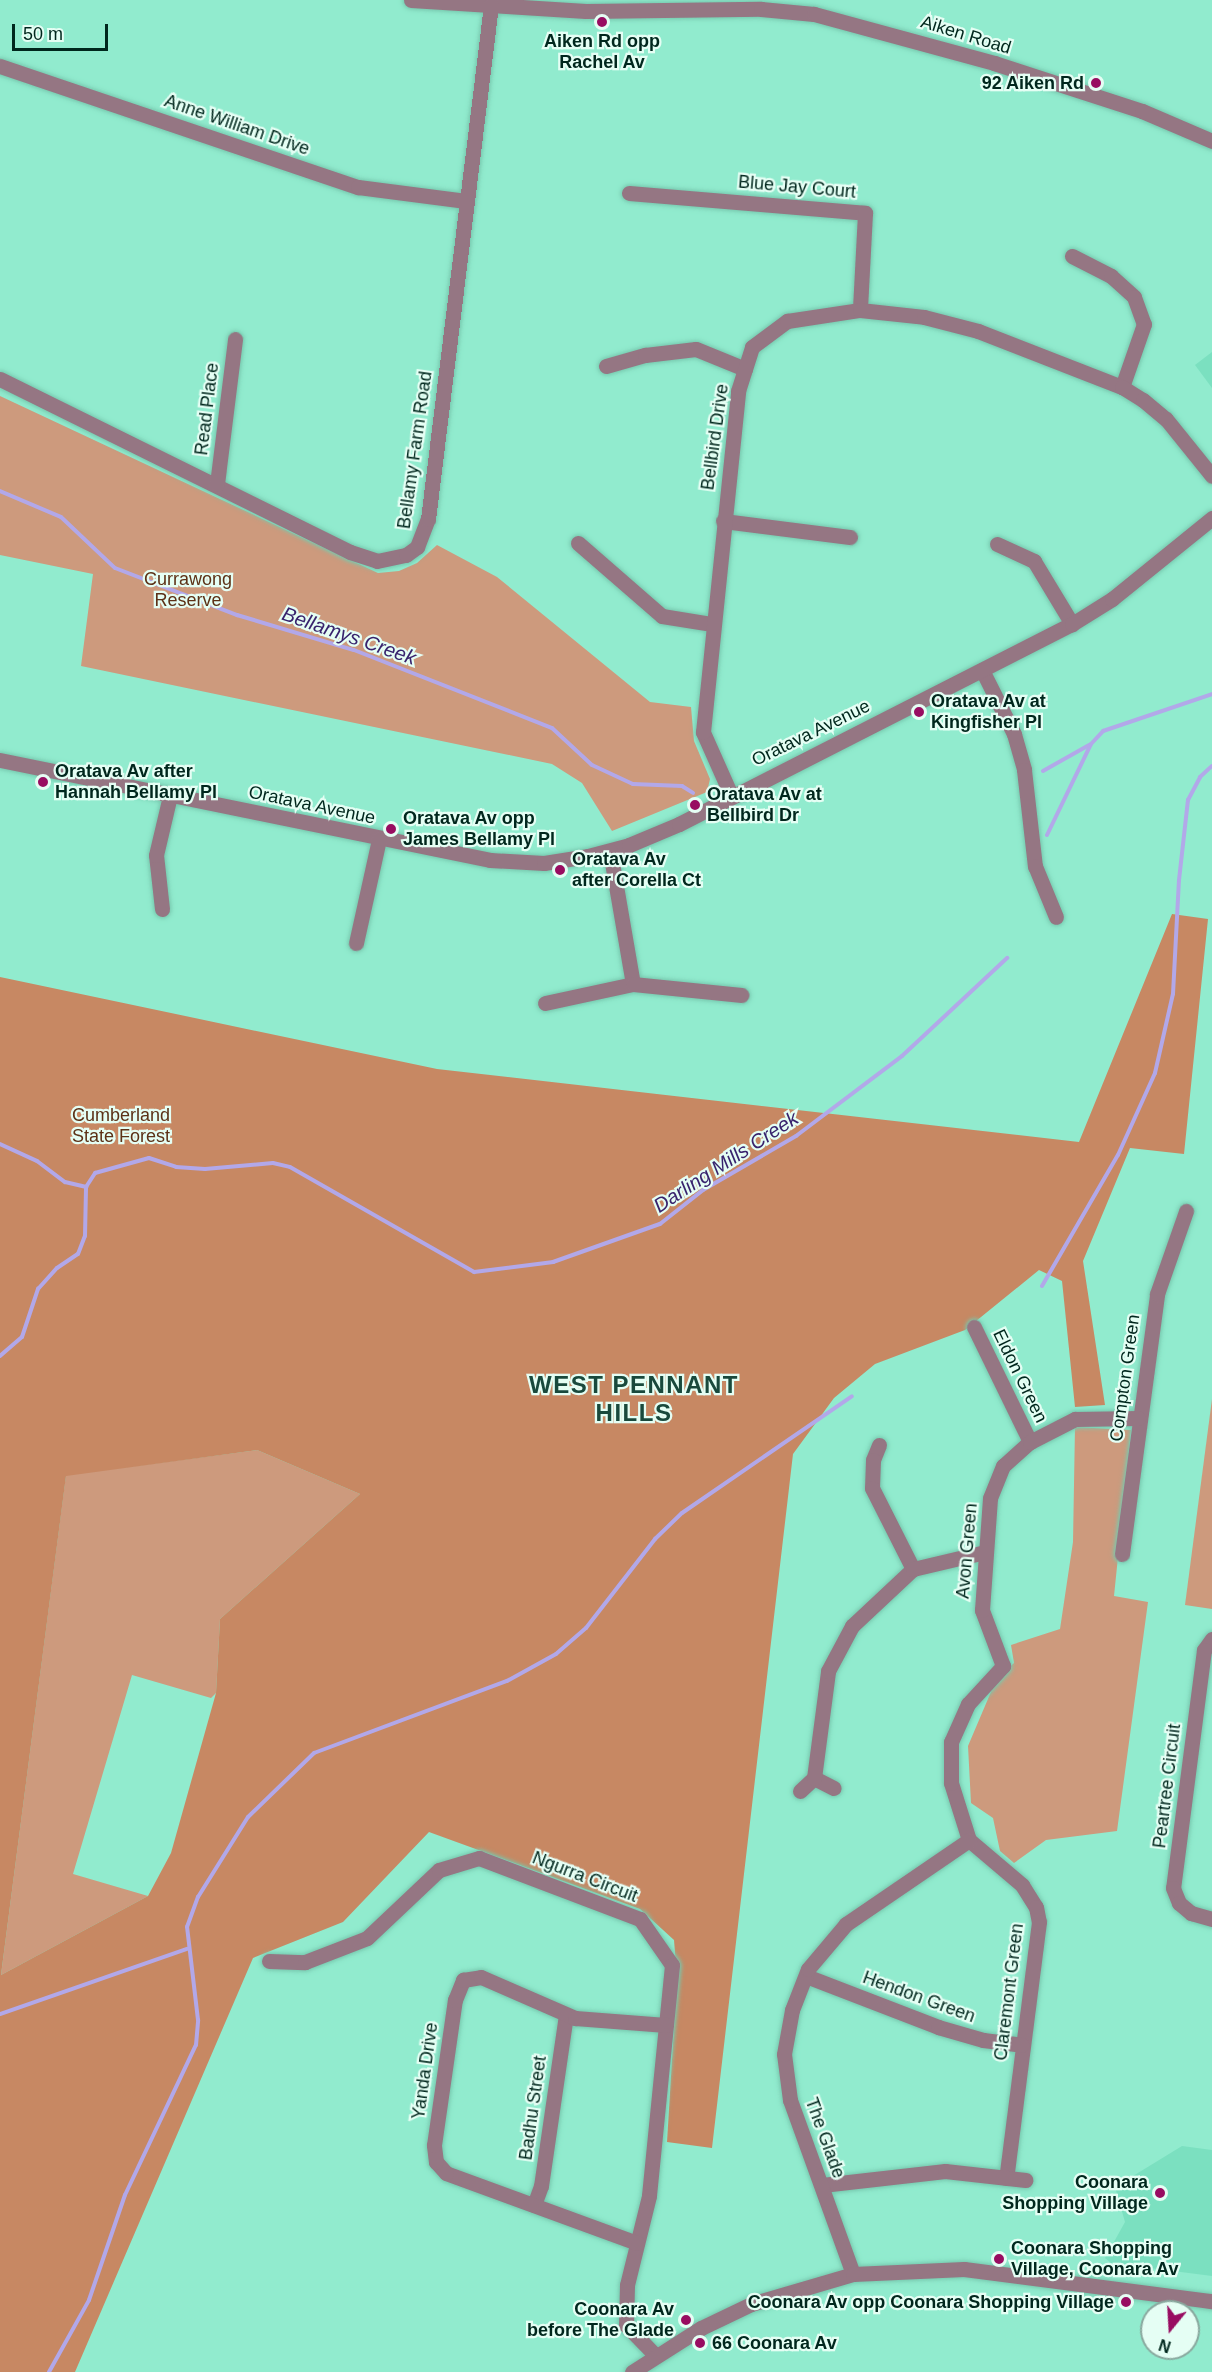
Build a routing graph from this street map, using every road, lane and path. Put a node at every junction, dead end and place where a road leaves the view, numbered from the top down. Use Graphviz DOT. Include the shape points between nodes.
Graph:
graph roads {
  1 [pos="411,0"];
  2 [pos="606,0"];
  3 [pos="491,5"];
  4 [pos="634,11"];
  5 [pos="0,66"];
  6 [pos="1212,141"];
  7 [pos="629,193"];
  8 [pos="466,201"];
  9 [pos="1072,256"];
  10 [pos="860,310"];
  11 [pos="235,339"];
  12 [pos="606,366"];
  13 [pos="745,369"];
  14 [pos="0,379"];
  15 [pos="1122,387"];
  16 [pos="1212,476"];
  17 [pos="217,484"];
  18 [pos="1212,518"];
  19 [pos="723,521"];
  20 [pos="850,537"];
  21 [pos="578,543"];
  22 [pos="997,544"];
  23 [pos="712,624"];
  24 [pos="1071,624"];
  25 [pos="982,670"];
  26 [pos="0,760"];
  27 [pos="731,795"];
  28 [pos="170,796"];
  29 [pos="379,839"];
  30 [pos="610,851"];
  31 [pos="162,909"];
  32 [pos="1056,917"];
  33 [pos="356,943"];
  34 [pos="633,984"];
  35 [pos="741,995"];
  36 [pos="545,1003"];
  37 [pos="1186,1211"];
  38 [pos="974,1327"];
  39 [pos="1138,1418"];
  40 [pos="1030,1442"];
  41 [pos="879,1445"];
  42 [pos="985,1552"];
  43 [pos="1122,1554"];
  44 [pos="913,1569"];
  45 [pos="1212,1639"];
  46 [pos="814,1778"];
  47 [pos="834,1788"];
  48 [pos="800,1791"];
  49 [pos="969,1840"];
  50 [pos="1212,1919"];
  51 [pos="269,1960"];
  52 [pos="806,1976"];
  53 [pos="566,2015"];
  54 [pos="666,2025"];
  55 [pos="1022,2045"];
  56 [pos="1006,2178"];
  57 [pos="1025,2180"];
  58 [pos="822,2185"];
  59 [pos="534,2205"];
  60 [pos="637,2243"];
  61 [pos="853,2274"];
  62 [pos="1212,2301"];
  63 [pos="656,2356"];
  64 [pos="632,2372"];
  1 -- 3 [label="street, Aiken Road"];
  2 -- 4 [label="street"];
  3 -- 4 [label="street, Aiken Road"];
  3 -- 8 [label="street, Bellamy Farm Road"];
  4 -- 6 [label="street, Aiken Road" via="786,9 843,21 1108,100"];
  5 -- 8 [label="street, Anne William Drive" via="358,187"];
  7 -- 10 [label="street, Blue Jay Court" via="865,213"];
  8 -- 17 [label="street, Bellamy Farm Road" via="428,519 424,538 417,547 406,555 377,561 350,552"];
  9 -- 15 [label="street" via="1111,276 1134,297 1144,324"];
  10 -- 13 [label="street, Bellbird Drive" via="787,321 752,347"];
  10 -- 15 [label="street, Bellbird Drive" via="924,317 978,331"];
  11 -- 17 [label="street, Read Place"];
  12 -- 13 [label="street" via="645,355 696,348"];
  13 -- 19 [label="street, Bellbird Drive" via="738,392"];
  14 -- 17 [label="street, Bellamy Farm Road"];
  15 -- 16 [label="street, Bellbird Drive" via="1166,419"];
  18 -- 24 [label="street, Oratava Avenue" via="1121,592"];
  19 -- 20 [label="street"];
  19 -- 23 [label="street, Bellbird Drive"];
  21 -- 23 [label="street" via="662,616"];
  22 -- 24 [label="street" via="1034,561"];
  23 -- 27 [label="street, Bellbird Drive" via="703,732"];
  24 -- 25 [label="street, Oratava Avenue"];
  25 -- 27 [label="street, Oratava Avenue"];
  25 -- 32 [label="street" via="1014,734 1024,770 1035,866"];
  26 -- 28 [label="street, Oratava Avenue"];
  27 -- 30 [label="street, Oratava Avenue" via="651,837"];
  28 -- 29 [label="street, Oratava Avenue"];
  28 -- 31 [label="street" via="156,855"];
  29 -- 30 [label="street, Oratava Avenue" via="517,863 544,863"];
  29 -- 33 [label="street"];
  30 -- 34 [label="street"];
  34 -- 35 [label="street"];
  34 -- 36 [label="street"];
  37 -- 39 [label="street, Compton Green" via="1157,1294"];
  38 -- 40 [label="street, Eldon Green"];
  39 -- 40 [label="street, Avon Green" via="1076,1419"];
  39 -- 43 [label="street, Compton Green"];
  40 -- 42 [label="street, Avon Green" via="1003,1466 990,1498"];
  41 -- 44 [label="street" via="873,1460 872,1488"];
  42 -- 44 [label="street"];
  42 -- 49 [label="street, Avon Green" via="982,1610 1003,1666 968,1704 951,1742 951,1783"];
  44 -- 46 [label="street" via="852,1626 828,1671"];
  45 -- 50 [label="street, Peartree Circuit" via="1204,1650 1173,1888 1179,1903 1191,1913"];
  46 -- 47 [label="street"];
  46 -- 48 [label="street"];
  49 -- 52 [label="street, The Glade" via="846,1924"];
  49 -- 55 [label="street, Claremont Green" via="1022,1885 1040,1922"];
  51 -- 54 [label="street, Ngurra Circuit" via="305,1962 367,1938 439,1870 479,1858 639,1919 672,1965"];
  52 -- 55 [label="street, Hendon Green" via="938,2027 983,2040"];
  52 -- 58 [label="street, The Glade" via="792,2010 784,2054 790,2100"];
  53 -- 54 [label="street, Yanda Drive"];
  53 -- 59 [label="street, Badhu Street" via="541,2186"];
  53 -- 59 [label="street, Yanda Drive" via="481,1977 463,1980 455,2000 434,2145 436,2162 446,2173"];
  54 -- 60 [label="street, Ngurra Circuit" via="649,2196"];
  55 -- 56 [label="street, Claremont Green"];
  56 -- 57 [label="street"];
  56 -- 58 [label="street" via="924,2172"];
  58 -- 61 [label="street, The Glade"];
  59 -- 60 [label="street, Yanda Drive"];
  60 -- 63 [label="street, Ngurra Circuit" via="627,2285 626,2325"];
  61 -- 62 [label="street" via="964,2269"];
  61 -- 63 [label="street" via="751,2304"];
  63 -- 64 [label="street"];
}
